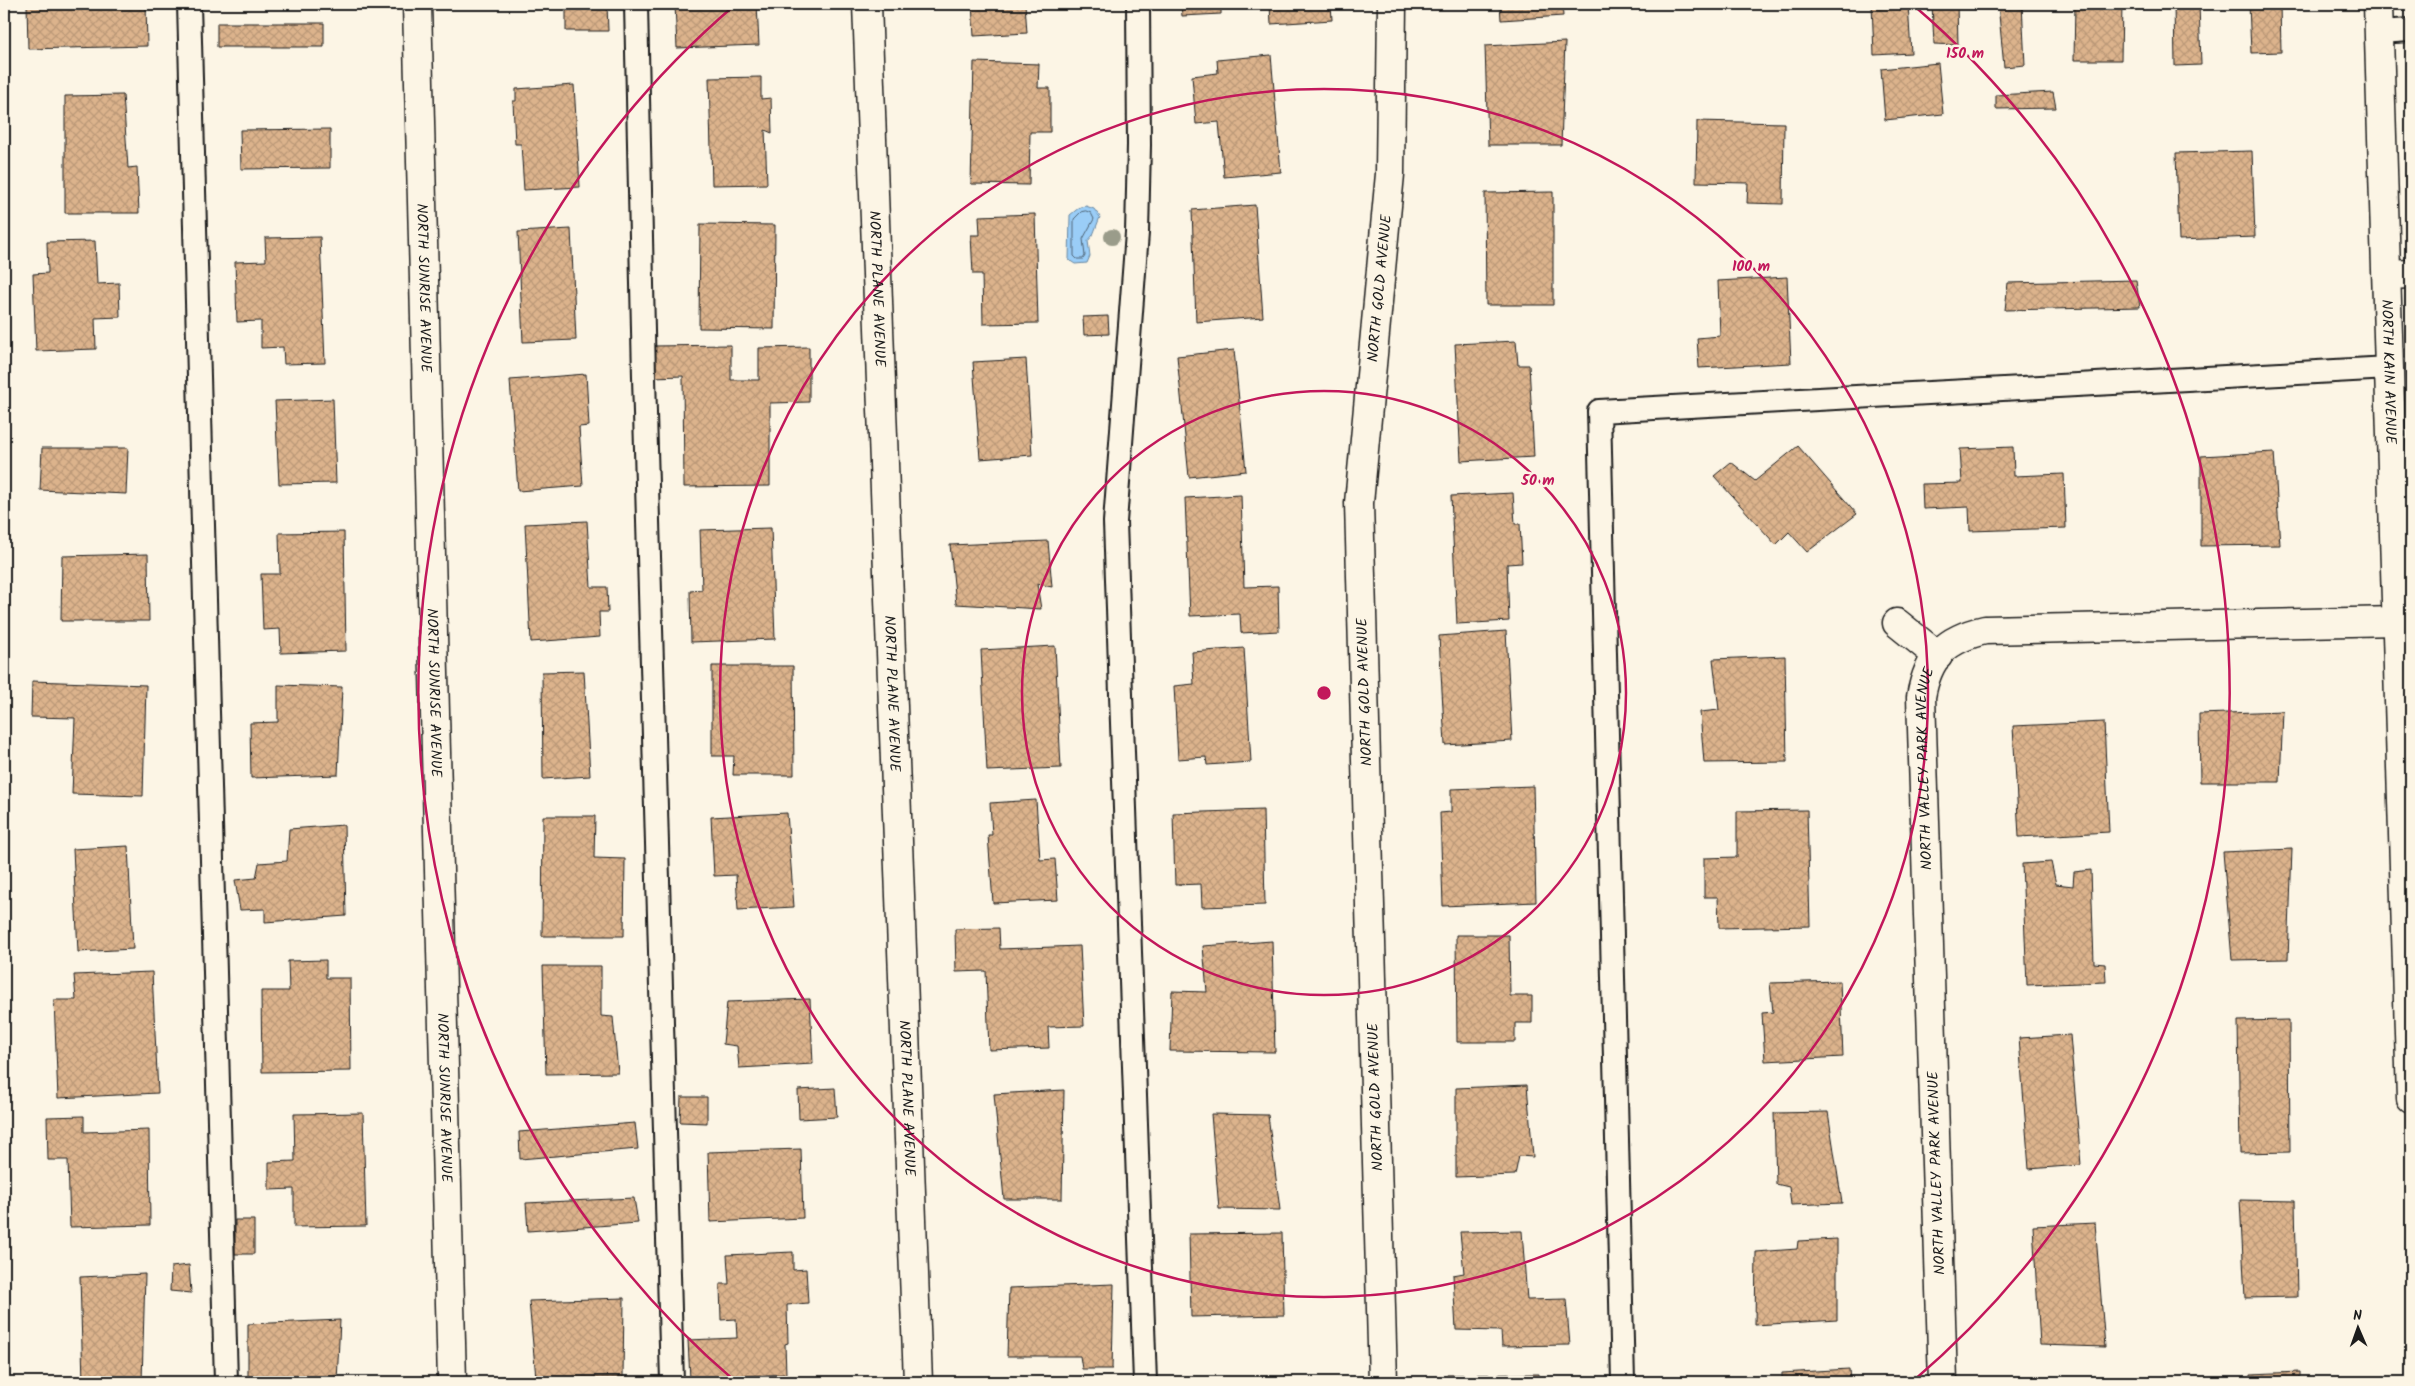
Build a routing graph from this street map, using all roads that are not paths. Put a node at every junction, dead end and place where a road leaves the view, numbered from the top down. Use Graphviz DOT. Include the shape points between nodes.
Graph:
graph roads {
  1 [pos="189,4"];
  2 [pos="417,4"];
  3 [pos="636,4"];
  4 [pos="867,4"];
  5 [pos="1138,4"];
  6 [pos="1392,4"];
  7 [pos="2378,4"];
  8 [pos="2411,30"];
  9 [pos="2379,32"];
  10 [pos="2399,275"];
  11 [pos="2389,368"];
  12 [pos="2402,506"];
  13 [pos="2398,621"];
  14 [pos="1896,623"];
  15 [pos="1938,656"];
  16 [pos="2406,731"];
  17 [pos="2410,997"];
  18 [pos="2411,1099"];
  19 [pos="226,1382"];
  20 [pos="452,1382"];
  21 [pos="672,1382"];
  22 [pos="918,1382"];
  23 [pos="1145,1382"];
  24 [pos="1383,1382"];
  25 [pos="1623,1382"];
  26 [pos="1943,1382"];
  1 -- 19 [label="lane"];
  2 -- 20 [label="street, NORTH SUNRISE AVENUE"];
  3 -- 21 [label="lane"];
  4 -- 22 [label="street, NORTH PLANE AVENUE"];
  5 -- 23 [label="lane" via="1137,233 1115,522"];
  6 -- 24 [label="street, NORTH GOLD AVENUE" via="1390,174 1359,503"];
  7 -- 9 [label="street, NORTH KAIN AVENUE"];
  8 -- 9 [label="lane"];
  9 -- 10 [label="street, NORTH KAIN AVENUE"];
  10 -- 11 [label="street, NORTH KAIN AVENUE"];
  11 -- 12 [label="street, NORTH KAIN AVENUE"];
  11 -- 25 [label="lane" via="1599,412"];
  12 -- 13 [label="street, NORTH KAIN AVENUE"];
  13 -- 15 [label="street, NORTH VALLEY PARK AVENUE" via="1985,630 1962,636 1947,645"];
  13 -- 16 [label="street, NORTH KAIN AVENUE"];
  14 -- 15 [label="street"];
  15 -- 26 [label="street, NORTH VALLEY PARK AVENUE" via="1924,682 1921,697"];
  16 -- 17 [label="street, NORTH KAIN AVENUE"];
  17 -- 18 [label="street, NORTH KAIN AVENUE"];
}
